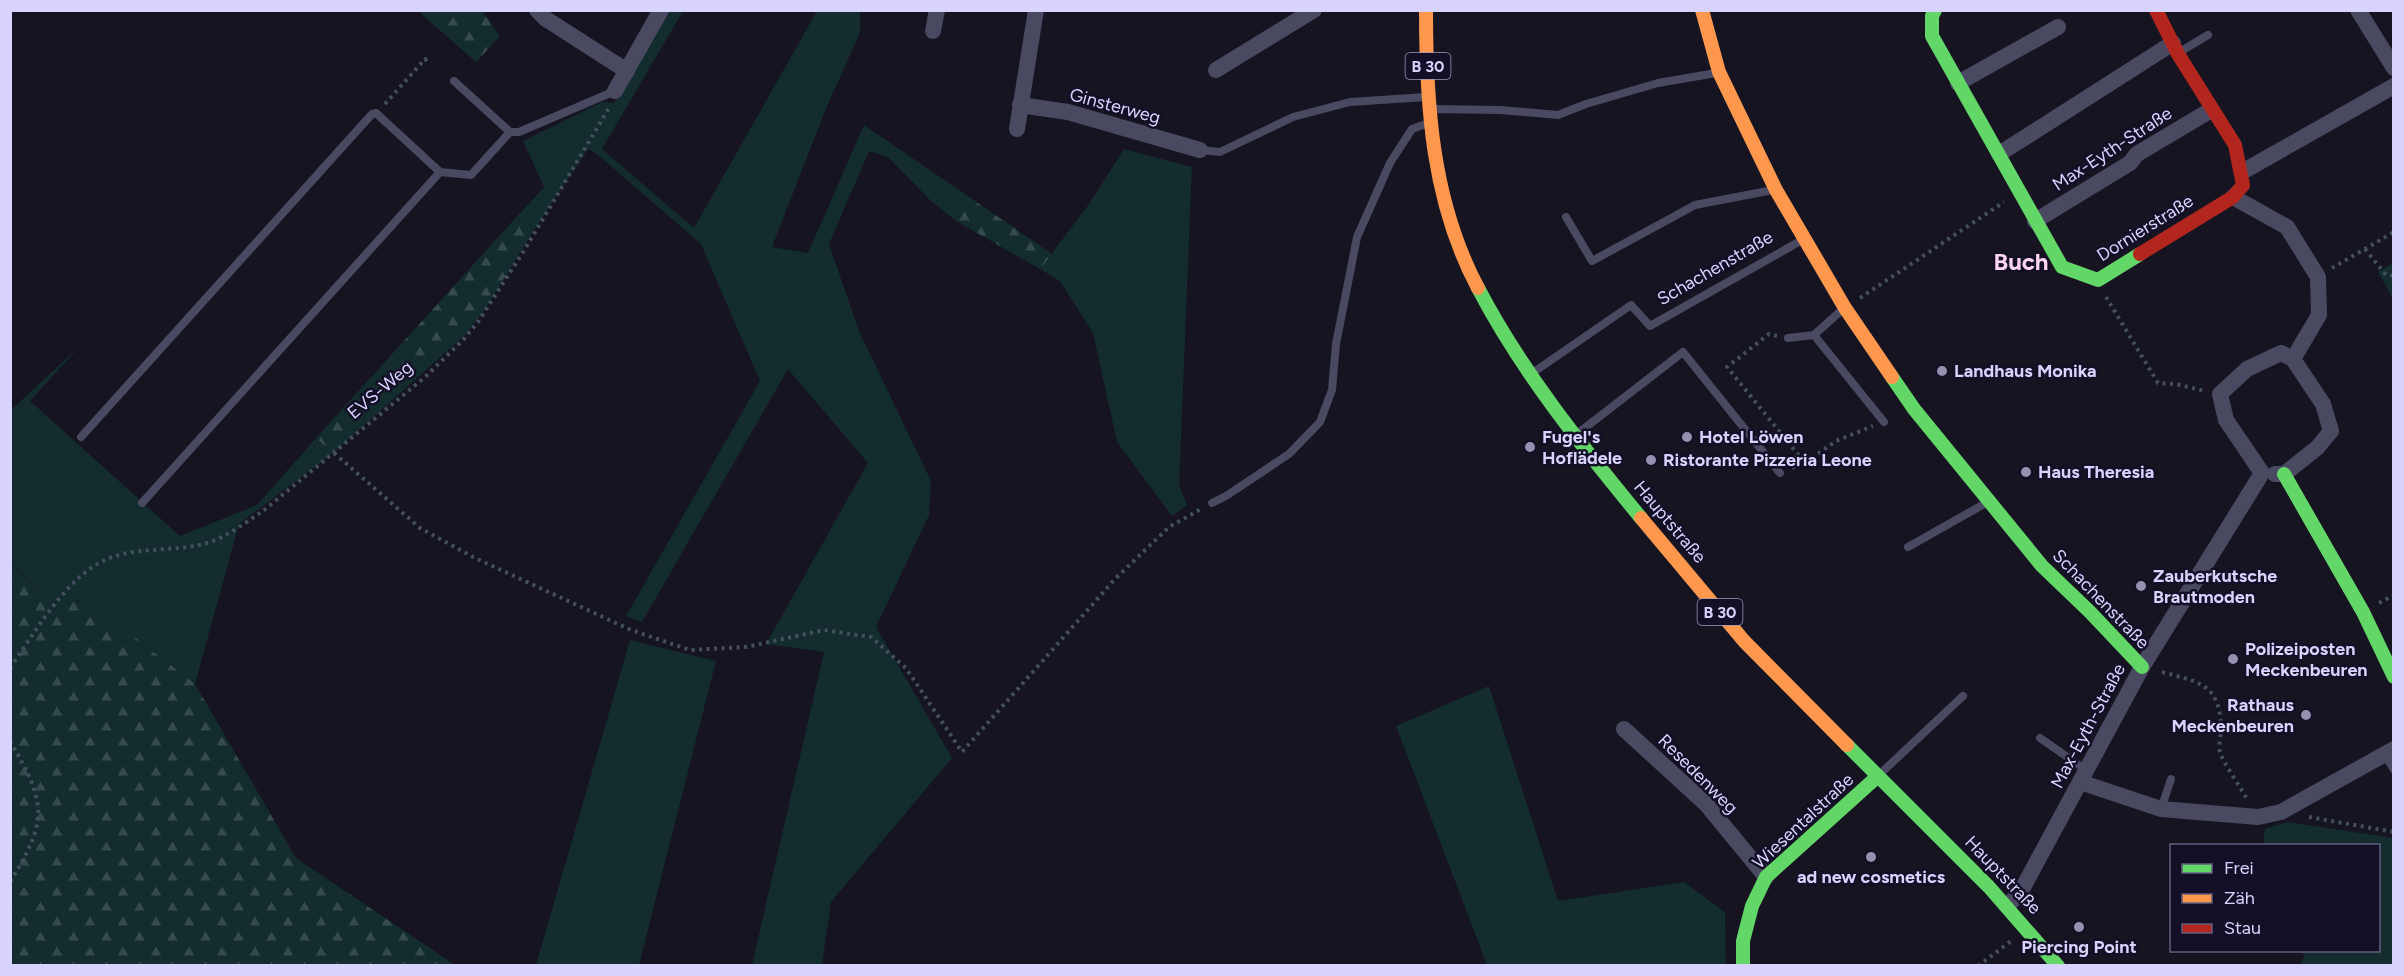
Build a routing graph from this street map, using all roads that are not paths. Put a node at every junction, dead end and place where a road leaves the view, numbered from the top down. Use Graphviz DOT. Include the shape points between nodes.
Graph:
graph roads {
  1 [pos="537,10"];
  2 [pos="661,10"];
  3 [pos="937,10"];
  4 [pos="1036,10"];
  5 [pos="1314,10"];
  6 [pos="1426,10"];
  7 [pos="1702,10"];
  8 [pos="1935,10"];
  9 [pos="2156,10"];
  10 [pos="2358,10"];
  11 [pos="2058,27"];
  12 [pos="933,31"];
  13 [pos="2208,35"];
  14 [pos="2175,48"];
  15 [pos="2394,68"];
  16 [pos="1216,70"];
  17 [pos="627,71"];
  18 [pos="1719,72"];
  19 [pos="454,81"];
  20 [pos="1958,83"];
  21 [pos="2394,86"];
  22 [pos="615,91"];
  23 [pos="1020,105"];
  24 [pos="1431,109"];
  25 [pos="2211,110"];
  26 [pos="1017,129"];
  27 [pos="510,132"];
  28 [pos="1200,150"];
  29 [pos="1998,154"];
  30 [pos="440,172"];
  31 [pos="2242,172"];
  32 [pos="1776,190"];
  33 [pos="2233,197"];
  34 [pos="1566,217"];
  35 [pos="2035,221"];
  36 [pos="1804,238"];
  37 [pos="1845,308"];
  38 [pos="1814,335"];
  39 [pos="1788,338"];
  40 [pos="2293,359"];
  41 [pos="1531,374"];
  42 [pos="1884,422"];
  43 [pos="81,436"];
  44 [pos="1575,436"];
  45 [pos="1780,473"];
  46 [pos="2262,473"];
  47 [pos="2284,474"];
  48 [pos="1989,501"];
  49 [pos="1212,502"];
  50 [pos="142,503"];
  51 [pos="1908,547"];
  52 [pos="2142,667"];
  53 [pos="2394,676"];
  54 [pos="1963,696"];
  55 [pos="1623,729"];
  56 [pos="2040,738"];
  57 [pos="2389,752"];
  58 [pos="2394,770"];
  59 [pos="1878,776"];
  60 [pos="2083,776"];
  61 [pos="2171,779"];
  62 [pos="2161,809"];
  63 [pos="1766,877"];
  64 [pos="2007,906"];
  65 [pos="1743,966"];
  66 [pos="2058,966"];
  1 -- 17 [label="street"];
  2 -- 17 [label="street"];
  3 -- 12 [label="street"];
  4 -- 23 [label="street"];
  5 -- 16 [label="street"];
  6 -- 24 [label="street, Hauptstraße / B 30"];
  7 -- 18 [label="street, Schachenstraße"];
  8 -- 20 [label="street, Dornierstraße" via="1932,36"];
  9 -- 14 [label="street"];
  10 -- 15 [label="street"];
  11 -- 20 [label="street"];
  13 -- 14 [label="lane"];
  14 -- 25 [label="street"];
  14 -- 29 [label="street"];
  17 -- 22 [label="street"];
  18 -- 24 [label="lane" via="1658,83 1558,115"];
  18 -- 32 [label="street, Schachenstraße"];
  19 -- 27 [label="lane"];
  20 -- 29 [label="street, Dornierstraße"];
  21 -- 31 [label="street"];
  22 -- 27 [label="lane" via="519,132"];
  23 -- 26 [label="street"];
  23 -- 28 [label="street, Ginsterweg" via="1068,112"];
  24 -- 28 [label="lane" via="1350,102 1293,117 1220,152"];
  24 -- 41 [label="street, Hauptstraße / B 30" via="1446,209 1467,266 1488,308"];
  24 -- 49 [label="lane" via="1412,129 1390,163 1357,237 1336,344 1332,390 1320,423 1289,454"];
  25 -- 31 [label="street" via="2235,145"];
  25 -- 35 [label="street, Max-Eyth-Straße"];
  27 -- 30 [label="lane" via="471,175"];
  29 -- 35 [label="street, Dornierstraße"];
  30 -- 43 [label="lane" via="376,113 372,114"];
  30 -- 50 [label="lane"];
  31 -- 33 [label="street" via="2243,185"];
  32 -- 34 [label="lane" via="1695,205 1592,261"];
  32 -- 36 [label="street, Schachenstraße"];
  33 -- 35 [label="street, Dornierstraße" via="2098,280 2062,267"];
  33 -- 40 [label="street" via="2287,227 2318,277 2319,315"];
  36 -- 37 [label="street, Schachenstraße"];
  36 -- 41 [label="lane, Schachenstraße" via="1650,326 1631,305"];
  37 -- 38 [label="lane"];
  37 -- 48 [label="street, Schachenstraße" via="1914,409"];
  38 -- 39 [label="lane"];
  38 -- 42 [label="lane"];
  40 -- 46 [label="street" via="2281,353 2247,369 2220,394 2226,420"];
  40 -- 47 [label="street" via="2323,404 2331,431 2317,448"];
  41 -- 44 [label="street, Hauptstraße / B 30"];
  44 -- 45 [label="lane" via="1683,352"];
  44 -- 59 [label="street, Hauptstraße / B 30" via="1763,661"];
  46 -- 47 [label="street"];
  46 -- 52 [label="street, Max-Eyth-Straße"];
  47 -- 53 [label="street" via="2363,612"];
  48 -- 51 [label="lane"];
  48 -- 52 [label="street, Schachenstraße" via="2042,566"];
  52 -- 60 [label="street, Max-Eyth-Straße"];
  54 -- 59 [label="lane"];
  55 -- 63 [label="street, Resedenweg" via="1706,804"];
  56 -- 60 [label="lane"];
  57 -- 58 [label="lane"];
  57 -- 62 [label="street" via="2281,812 2258,817"];
  59 -- 63 [label="street, Wiesentalstraße"];
  59 -- 64 [label="street, Hauptstraße / B 30"];
  60 -- 62 [label="street"];
  60 -- 64 [label="street, Max-Eyth-Straße" via="2020,893"];
  61 -- 62 [label="lane"];
  63 -- 65 [label="street, Wiesentalstraße" via="1752,906 1743,941"];
  64 -- 66 [label="street, Hauptstraße / B 30"];
}
